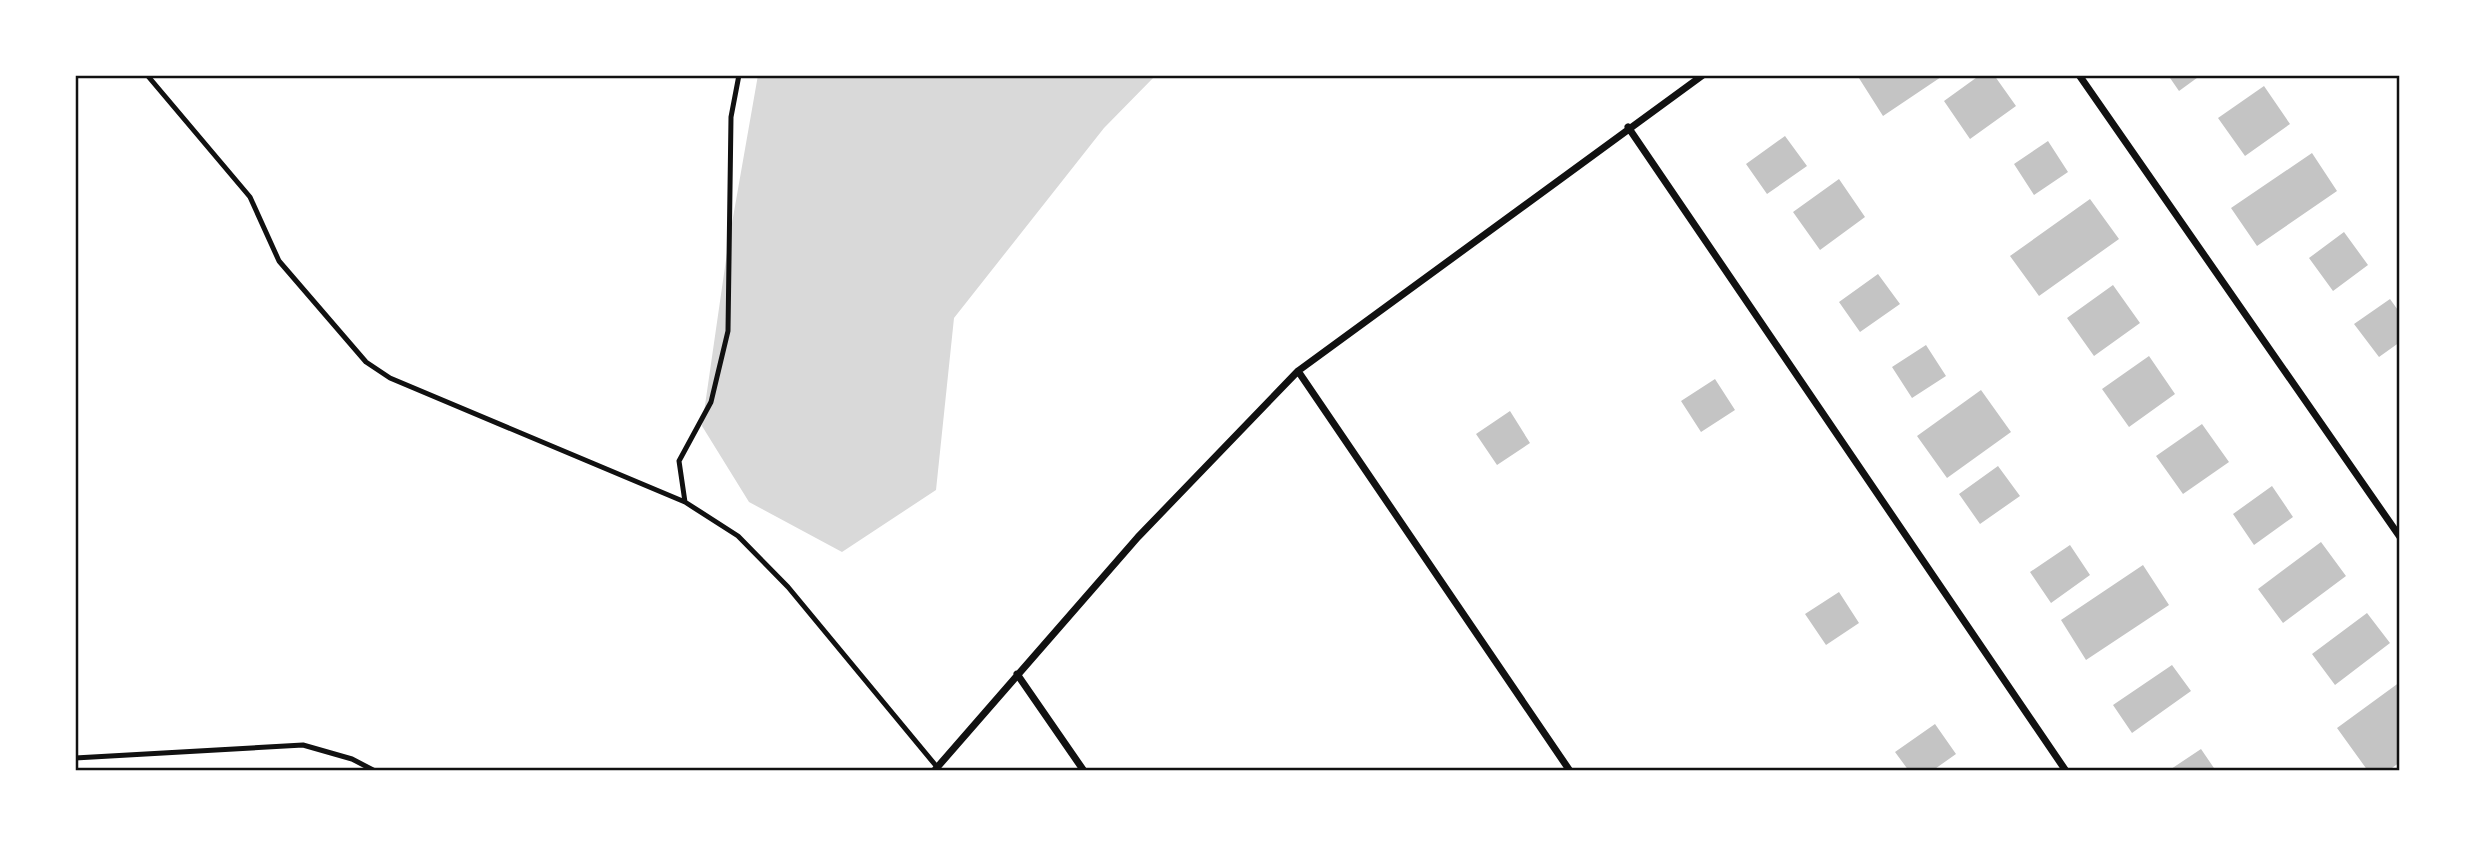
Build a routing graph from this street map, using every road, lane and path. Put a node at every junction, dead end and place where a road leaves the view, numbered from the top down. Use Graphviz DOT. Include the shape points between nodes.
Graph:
graph roads {
  1 [pos="147,75"];
  2 [pos="738,75"];
  3 [pos="1703,75"];
  4 [pos="2079,75"];
  5 [pos="1628,127"];
  6 [pos="1298,371"];
  7 [pos="685,502"];
  8 [pos="2400,537"];
  9 [pos="1017,674"];
  10 [pos="75,758"];
  11 [pos="936,769"];
  12 [pos="375,771"];
  13 [pos="1083,771"];
  14 [pos="1570,771"];
  15 [pos="2066,771"];
  1 -- 7 [label="lane" via="250,197 279,261 366,362 390,378"];
  2 -- 7 [label="lane" via="730,117 729,331 711,402 679,461"];
  3 -- 5 [label="street"];
  4 -- 8 [label="street"];
  5 -- 6 [label="street"];
  5 -- 15 [label="street"];
  6 -- 9 [label="street" via="1139,537"];
  6 -- 14 [label="street"];
  7 -- 11 [label="lane" via="738,536 788,587"];
  9 -- 11 [label="street"];
  9 -- 13 [label="street"];
  10 -- 12 [label="lane" via="303,745"];
}
